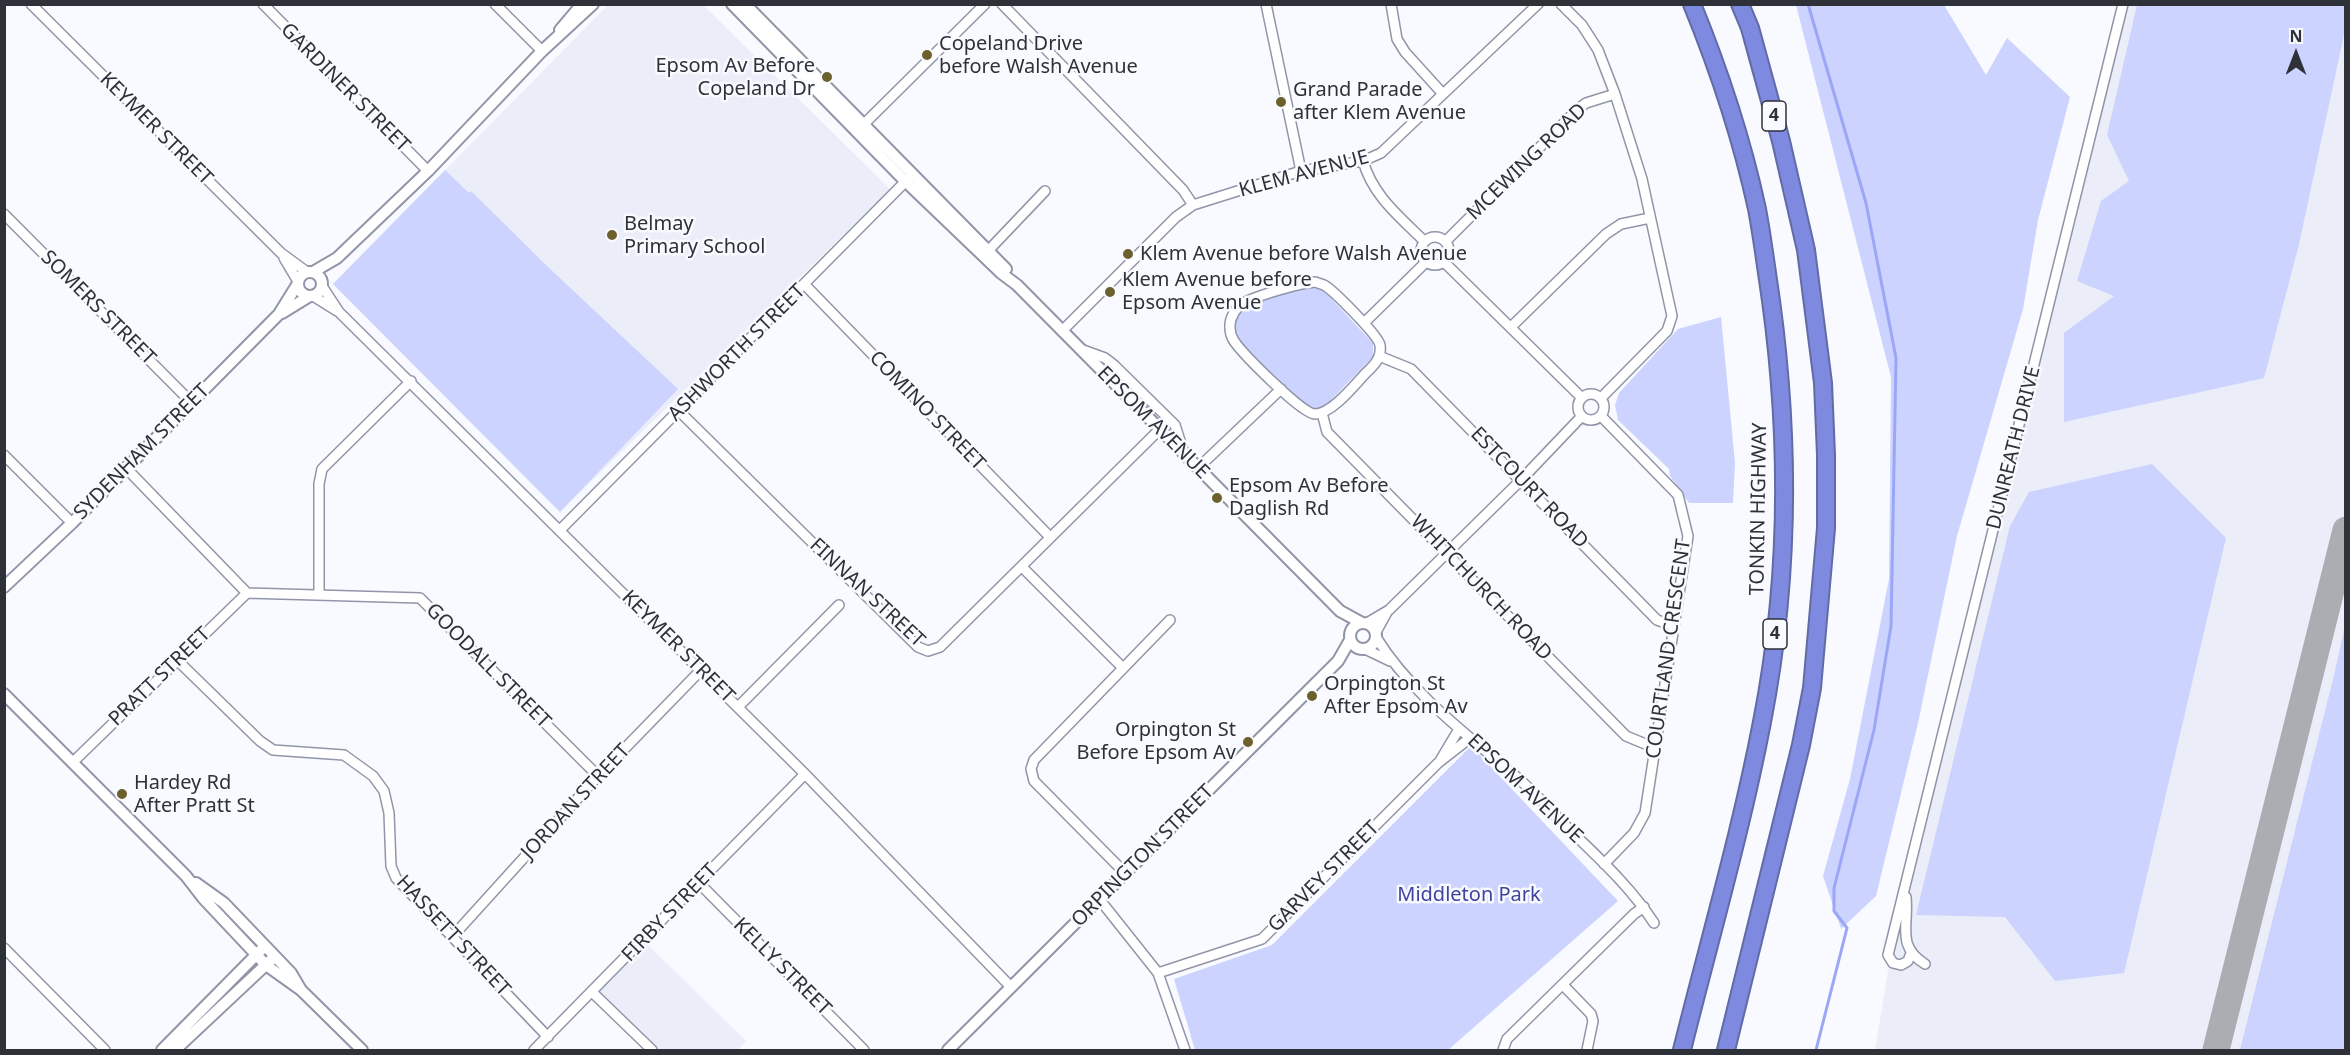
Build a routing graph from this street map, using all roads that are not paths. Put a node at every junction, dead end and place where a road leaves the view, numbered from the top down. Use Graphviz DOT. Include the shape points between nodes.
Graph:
graph roads {
  1 [pos="31,4"];
  2 [pos="263,4"];
  3 [pos="495,4"];
  4 [pos="582,4"];
  5 [pos="593,4"];
  6 [pos="732,4"];
  7 [pos="745,4"];
  8 [pos="986,4"];
  9 [pos="1002,4"];
  10 [pos="1266,4"];
  11 [pos="1391,4"];
  12 [pos="1538,4"];
  13 [pos="1561,4"];
  14 [pos="1692,4"];
  15 [pos="1740,4"];
  16 [pos="2123,4"];
  17 [pos="545,48"];
  18 [pos="1443,94"];
  19 [pos="1614,94"];
  20 [pos="860,128"];
  21 [pos="1363,160"];
  22 [pos="428,171"];
  23 [pos="1302,171"];
  24 [pos="909,178"];
  25 [pos="1045,191"];
  26 [pos="1193,205"];
  27 [pos="4,214"];
  28 [pos="1650,218"];
  29 [pos="1446,240"];
  30 [pos="1424,241"];
  31 [pos="986,253"];
  32 [pos="281,254"];
  33 [pos="337,258"];
  34 [pos="1426,262"];
  35 [pos="1445,263"];
  36 [pos="310,272"];
  37 [pos="297,282"];
  38 [pos="322,284"];
  39 [pos="805,285"];
  40 [pos="310,297"];
  41 [pos="339,312"];
  42 [pos="279,314"];
  43 [pos="1364,323"];
  44 [pos="1511,327"];
  45 [pos="1062,331"];
  46 [pos="1078,347"];
  47 [pos="1379,356"];
  48 [pos="411,381"];
  49 [pos="1281,389"];
  50 [pos="1582,398"];
  51 [pos="1601,398"];
  52 [pos="192,402"];
  53 [pos="679,411"];
  54 [pos="1322,413"];
  55 [pos="1582,416"];
  56 [pos="1601,416"];
  57 [pos="1160,429"];
  58 [pos="1184,453"];
  59 [pos="4,455"];
  60 [pos="125,467"];
  61 [pos="1198,468"];
  62 [pos="1521,480"];
  63 [pos="72,523"];
  64 [pos="560,530"];
  65 [pos="1050,537"];
  66 [pos="1446,552"];
  67 [pos="1023,567"];
  68 [pos="4,587"];
  69 [pos="248,593"];
  70 [pos="319,595"];
  71 [pos="839,605"];
  72 [pos="1389,610"];
  73 [pos="1340,611"];
  74 [pos="1170,620"];
  75 [pos="1365,623"];
  76 [pos="1674,626"];
  77 [pos="1376,635"];
  78 [pos="1350,636"];
  79 [pos="1362,649"];
  80 [pos="177,660"];
  81 [pos="1338,660"];
  82 [pos="1390,661"];
  83 [pos="1123,668"];
  84 [pos="701,670"];
  85 [pos="4,694"];
  86 [pos="738,707"];
  87 [pos="1459,729"];
  88 [pos="1470,738"];
  89 [pos="1655,748"];
  90 [pos="72,762"];
  91 [pos="1438,763"];
  92 [pos="805,774"];
  93 [pos="598,776"];
  94 [pos="1604,864"];
  95 [pos="1126,874"];
  96 [pos="186,876"];
  97 [pos="699,883"];
  98 [pos="1906,892"];
  99 [pos="1100,900"];
  100 [pos="1644,907"];
  101 [pos="1654,923"];
  102 [pos="453,936"];
  103 [pos="265,946"];
  104 [pos="4,948"];
  105 [pos="1911,953"];
  106 [pos="256,955"];
  107 [pos="275,956"];
  108 [pos="266,964"];
  109 [pos="1925,964"];
  110 [pos="1158,973"];
  111 [pos="1563,985"];
  112 [pos="1011,987"];
  113 [pos="301,990"];
  114 [pos="592,992"];
  115 [pos="548,1037"];
  116 [pos="105,1050"];
  117 [pos="162,1050"];
  118 [pos="175,1050"];
  119 [pos="362,1050"];
  120 [pos="534,1050"];
  121 [pos="652,1050"];
  122 [pos="864,1050"];
  123 [pos="948,1050"];
  124 [pos="1185,1050"];
  125 [pos="1503,1050"];
  126 [pos="1587,1050"];
  127 [pos="1682,1050"];
  128 [pos="1726,1050"];
  1 -- 32 [label="street, KEYMER STREET"];
  2 -- 22 [label="street, GARDINER STREET"];
  3 -- 17 [label="street"];
  4 -- 17 [label="street"];
  5 -- 17 [label="street"];
  6 -- 20 [label="street, EPSOM AVENUE"];
  7 -- 20 [label="street, EPSOM AVENUE"];
  8 -- 20 [label="street"];
  9 -- 26 [label="street" via="1183,190"];
  10 -- 23 [label="street"];
  11 -- 18 [label="street" via="1397,39"];
  12 -- 18 [label="street, KLEM AVENUE"];
  13 -- 19 [label="street" via="1582,25 1598,50"];
  14 -- 127 [label="highway, TONKIN HIGHWAY / 4" via="1726,99 1757,210 1775,325 1785,479 1782,570 1762,721"];
  15 -- 128 [label="highway, 4" via="1781,141 1806,250 1823,383 1826,528 1813,677 1801,746"];
  16 -- 98 [label="street, DUNREATH DRIVE"];
  17 -- 22 [label="street"];
  18 -- 21 [label="street, KLEM AVENUE" via="1381,153"];
  19 -- 28 [label="street" via="1642,179"];
  19 -- 29 [label="street, MCEWING ROAD" via="1578,109"];
  20 -- 24 [label="street, EPSOM AVENUE"];
  21 -- 23 [label="street, KLEM AVENUE"];
  21 -- 30 [label="street" via="1375,190"];
  22 -- 33 [label="street"];
  23 -- 26 [label="street, KLEM AVENUE"];
  24 -- 31 [label="street, EPSOM AVENUE"];
  24 -- 39 [label="street, ASHWORTH STREET"];
  25 -- 31 [label="street"];
  26 -- 45 [label="street, KLEM AVENUE" via="1176,217"];
  27 -- 52 [label="street, SOMERS STREET"];
  28 -- 44 [label="street" via="1621,224 1606,234"];
  28 -- 51 [label="street" via="1671,323"];
  29 -- 30 [label="street" via="1431,237"];
  29 -- 35 [label="street" via="1450,249"];
  30 -- 34 [label="street" via="1421,248"];
  31 -- 45 [label="street, EPSOM AVENUE" via="1009,272"];
  32 -- 36 [label="street, KEYMER STREET"];
  32 -- 37 [label="street, KEYMER STREET"];
  33 -- 36 [label="street"];
  33 -- 38 [label="street"];
  34 -- 35 [label="street" via="1437,266"];
  34 -- 43 [label="street"];
  35 -- 44 [label="street"];
  36 -- 37 [label="street"];
  36 -- 38 [label="street" via="319,276"];
  37 -- 40 [label="street" via="301,293"];
  37 -- 42 [label="street, SYDENHAM STREET"];
  38 -- 40 [label="street" via="319,292"];
  38 -- 41 [label="street, KEYMER STREET"];
  39 -- 53 [label="street, ASHWORTH STREET"];
  39 -- 65 [label="street, COMINO STREET"];
  40 -- 41 [label="street, KEYMER STREET"];
  40 -- 42 [label="street, SYDENHAM STREET"];
  41 -- 48 [label="street, KEYMER STREET"];
  42 -- 52 [label="street, SYDENHAM STREET"];
  43 -- 47 [label="street" via="1379,342"];
  43 -- 49 [label="street" via="1325,285 1316,282 1245,302 1231,318 1230,332 1234,341"];
  44 -- 50 [label="street"];
  45 -- 46 [label="street, EPSOM AVENUE"];
  46 -- 57 [label="street, EPSOM AVENUE"];
  46 -- 58 [label="street" via="1114,365 1175,425"];
  47 -- 54 [label="street" via="1337,403"];
  47 -- 62 [label="street, ESTCOURT ROAD" via="1411,369"];
  48 -- 64 [label="street, KEYMER STREET"];
  48 -- 70 [label="street" via="322,469"];
  49 -- 54 [label="street" via="1305,411"];
  49 -- 61 [label="street"];
  50 -- 51 [label="street" via="1591,394"];
  50 -- 55 [label="street" via="1578,409"];
  51 -- 56 [label="street"];
  52 -- 60 [label="street, SYDENHAM STREET"];
  53 -- 64 [label="street, ASHWORTH STREET"];
  53 -- 67 [label="street, FINNAN STREET" via="918,647 928,651 940,647"];
  54 -- 66 [label="street, WHITCHURCH ROAD" via="1327,432"];
  55 -- 56 [label="street" via="1593,420"];
  55 -- 62 [label="street"];
  56 -- 76 [label="street, COURTLAND CRESCENT" via="1678,495 1688,536"];
  57 -- 58 [label="street, EPSOM AVENUE"];
  57 -- 65 [label="street, FINNAN STREET"];
  58 -- 61 [label="street, EPSOM AVENUE"];
  59 -- 63 [label="street"];
  60 -- 63 [label="street, SYDENHAM STREET"];
  60 -- 69 [label="street"];
  61 -- 73 [label="street, EPSOM AVENUE"];
  62 -- 66 [label="street"];
  62 -- 76 [label="street, ESTCOURT ROAD" via="1657,620"];
  63 -- 68 [label="street, SYDENHAM STREET"];
  64 -- 84 [label="street, KEYMER STREET"];
  65 -- 67 [label="street, FINNAN STREET"];
  66 -- 72 [label="street"];
  66 -- 89 [label="street, WHITCHURCH ROAD" via="1626,736"];
  67 -- 83 [label="street"];
  69 -- 70 [label="street, GOODALL STREET"];
  69 -- 80 [label="street, PRATT STREET"];
  70 -- 93 [label="street, GOODALL STREET" via="420,598"];
  71 -- 86 [label="street"];
  72 -- 75 [label="street"];
  72 -- 77 [label="street"];
  73 -- 75 [label="street, EPSOM AVENUE"];
  73 -- 78 [label="street, EPSOM AVENUE"];
  74 -- 83 [label="street"];
  75 -- 77 [label="street"];
  75 -- 78 [label="street" via="1355,626"];
  76 -- 89 [label="street, COURTLAND CRESCENT"];
  77 -- 79 [label="street" via="1372,645"];
  77 -- 82 [label="street, EPSOM AVENUE"];
  78 -- 79 [label="street"];
  78 -- 81 [label="street, ORPINGTON STREET"];
  79 -- 81 [label="street, ORPINGTON STREET"];
  79 -- 82 [label="street, EPSOM AVENUE"];
  80 -- 90 [label="street, PRATT STREET"];
  80 -- 102 [label="street, HASSETT STREET" via="273,750 344,755 373,776 384,791 389,813 391,866 396,878"];
  81 -- 95 [label="street, ORPINGTON STREET"];
  82 -- 87 [label="street, EPSOM AVENUE"];
  83 -- 95 [label="street" via="1034,760 1031,769 1034,781"];
  84 -- 86 [label="street, KEYMER STREET"];
  84 -- 93 [label="street, JORDAN STREET"];
  85 -- 90 [label="street"];
  86 -- 92 [label="street, KEYMER STREET"];
  87 -- 88 [label="street, EPSOM AVENUE"];
  87 -- 91 [label="street, GARVEY STREET"];
  88 -- 91 [label="street, GARVEY STREET"];
  88 -- 94 [label="street, EPSOM AVENUE"];
  89 -- 94 [label="street, COURTLAND CRESCENT" via="1641,822"];
  90 -- 96 [label="street"];
  91 -- 110 [label="street, GARVEY STREET" via="1262,939"];
  92 -- 97 [label="street, FIRBY STREET"];
  92 -- 112 [label="street, KEYMER STREET"];
  93 -- 102 [label="street, JORDAN STREET"];
  94 -- 100 [label="street, EPSOM AVENUE"];
  95 -- 99 [label="street, ORPINGTON STREET"];
  96 -- 103 [label="street" via="224,903"];
  96 -- 106 [label="street"];
  97 -- 114 [label="street, FIRBY STREET"];
  97 -- 122 [label="street, KELLY STREET"];
  98 -- 105 [label="street, DUNREATH DRIVE" via="1905,938"];
  98 -- 105 [label="street, DUNREATH DRIVE" via="1888,955 1893,963 1901,965"];
  99 -- 110 [label="street"];
  99 -- 112 [label="street, ORPINGTON STREET"];
  100 -- 101 [label="street, EPSOM AVENUE"];
  100 -- 111 [label="street"];
  102 -- 115 [label="street, HASSETT STREET"];
  103 -- 106 [label="street"];
  103 -- 107 [label="street"];
  104 -- 116 [label="street"];
  105 -- 109 [label="street"];
  106 -- 108 [label="street"];
  106 -- 117 [label="street"];
  107 -- 108 [label="street"];
  107 -- 113 [label="street"];
  108 -- 113 [label="street"];
  108 -- 118 [label="street"];
  110 -- 124 [label="street"];
  111 -- 125 [label="street" via="1507,1039"];
  111 -- 126 [label="street" via="1591,1014"];
  112 -- 123 [label="street, ORPINGTON STREET"];
  113 -- 119 [label="street"];
  114 -- 115 [label="street, FIRBY STREET"];
  114 -- 121 [label="street"];
  115 -- 120 [label="street, FIRBY STREET"];
}
